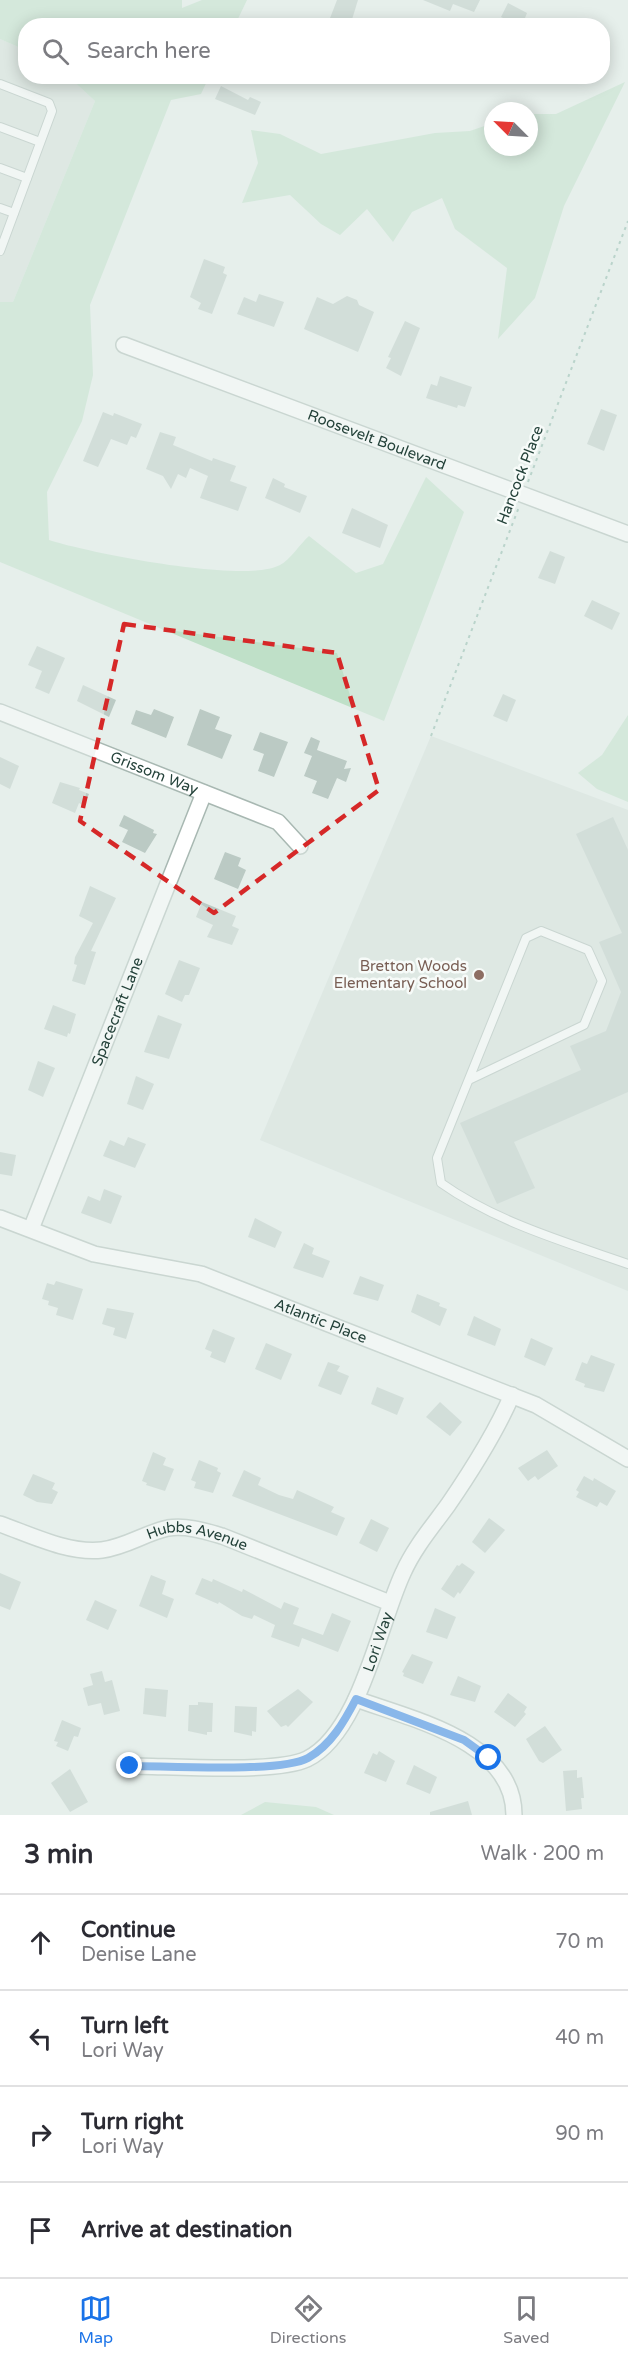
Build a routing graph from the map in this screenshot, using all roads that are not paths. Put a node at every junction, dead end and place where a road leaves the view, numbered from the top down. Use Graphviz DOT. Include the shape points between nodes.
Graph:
graph roads {
  1 [pos="0,84"];
  2 [pos="0,126"];
  3 [pos="40,142"];
  4 [pos="0,168"];
  5 [pos="27,178"];
  6 [pos="0,208"];
  7 [pos="14,213"];
  8 [pos="0,250"];
  9 [pos="124,345"];
  10 [pos="628,534"];
  11 [pos="0,712"];
  12 [pos="204,793"];
  13 [pos="300,846"];
  14 [pos="471,1079"];
  15 [pos="0,1218"];
  16 [pos="31,1229"];
  17 [pos="628,1264"];
  18 [pos="512,1395"];
  19 [pos="628,1459"];
  20 [pos="0,1524"];
  21 [pos="390,1603"];
  22 [pos="356,1699"];
  23 [pos="130,1766"];
  24 [pos="514,1815"];
  1 -- 3 [label="lane" via="49,103 52,111"];
  2 -- 3 [label="lane"];
  3 -- 5 [label="lane"];
  4 -- 5 [label="lane"];
  5 -- 7 [label="lane"];
  6 -- 7 [label="lane"];
  7 -- 8 [label="lane"];
  9 -- 10 [label="street, Roosevelt Boulevard"];
  11 -- 12 [label="street, Grissom Way"];
  12 -- 13 [label="street, Grissom Way" via="278,822"];
  12 -- 16 [label="street, Spacecraft Lane"];
  14 -- 14 [label="lane" via="526,938 541,931 588,950 603,981 584,1025"];
  14 -- 17 [label="lane" via="437,1158 441,1183 463,1199 543,1234"];
  15 -- 16 [label="street, Atlantic Place"];
  16 -- 18 [label="street, Atlantic Place" via="94,1254 201,1274"];
  18 -- 19 [label="street, Atlantic Place"];
  18 -- 21 [label="street, Lori Way" via="481,1453 417,1546"];
  20 -- 21 [label="street, Hubbs Avenue" via="78,1550 121,1546 169,1528 194,1528"];
  21 -- 22 [label="street, Lori Way"];
  22 -- 23 [label="street, Lori Way" via="342,1726 326,1745 306,1759 278,1766"];
  22 -- 24 [label="street" via="464,1740 489,1758 507,1782"];
}
